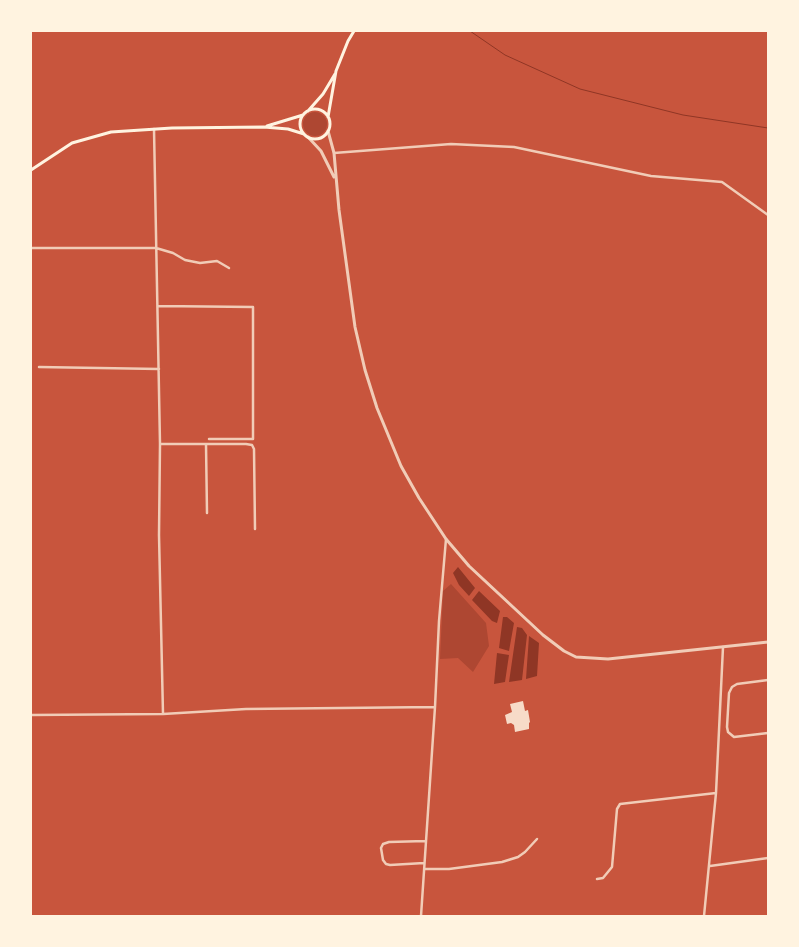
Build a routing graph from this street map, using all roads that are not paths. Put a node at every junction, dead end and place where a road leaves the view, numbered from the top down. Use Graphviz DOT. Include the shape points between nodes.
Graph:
graph roads {
  1 [pos="354,31"];
  2 [pos="336,71"];
  3 [pos="307,112"];
  4 [pos="303,116"];
  5 [pos="328,118"];
  6 [pos="264,127"];
  7 [pos="154,129"];
  8 [pos="328,131"];
  9 [pos="304,134"];
  10 [pos="308,137"];
  11 [pos="334,153"];
  12 [pos="325,157"];
  13 [pos="31,170"];
  14 [pos="335,180"];
  15 [pos="768,215"];
  16 [pos="31,248"];
  17 [pos="156,248"];
  18 [pos="229,268"];
  19 [pos="158,306"];
  20 [pos="39,367"];
  21 [pos="159,369"];
  22 [pos="209,439"];
  23 [pos="160,444"];
  24 [pos="206,444"];
  25 [pos="207,513"];
  26 [pos="255,529"];
  27 [pos="446,539"];
  28 [pos="768,642"];
  29 [pos="723,647"];
  30 [pos="768,680"];
  31 [pos="435,707"];
  32 [pos="719,712"];
  33 [pos="728,712"];
  34 [pos="163,714"];
  35 [pos="31,715"];
  36 [pos="768,733"];
  37 [pos="716,793"];
  38 [pos="537,839"];
  39 [pos="425,841"];
  40 [pos="768,858"];
  41 [pos="424,863"];
  42 [pos="710,866"];
  43 [pos="424,869"];
  44 [pos="597,879"];
  45 [pos="420,916"];
  46 [pos="704,916"];
  1 -- 2 [label="main road"];
  2 -- 3 [label="main road" via="323,94"];
  2 -- 5 [label="main road"];
  3 -- 4 [label="main road"];
  3 -- 5 [label="main road" via="321,111"];
  4 -- 6 [label="main road"];
  4 -- 9 [label="main road" via="300,125"];
  5 -- 8 [label="main road"];
  6 -- 7 [label="main road"];
  6 -- 9 [label="main road"];
  7 -- 13 [label="main road" via="111,132 79,140"];
  7 -- 17 [label="street"];
  8 -- 10 [label="main road" via="322,137"];
  8 -- 11 [label="street"];
  9 -- 10 [label="main road"];
  10 -- 12 [label="street"];
  11 -- 12 [label="street" via="330,158"];
  11 -- 14 [label="street"];
  11 -- 15 [label="street" via="451,144 514,147 651,176 722,182"];
  12 -- 14 [label="street"];
  14 -- 27 [label="street" via="365,370 401,466"];
  16 -- 17 [label="street"];
  17 -- 18 [label="street" via="186,260 217,261"];
  17 -- 19 [label="street"];
  19 -- 21 [label="street"];
  19 -- 22 [label="street" via="253,307 253,439"];
  20 -- 21 [label="street"];
  21 -- 23 [label="street"];
  23 -- 24 [label="street"];
  23 -- 34 [label="street"];
  24 -- 25 [label="street"];
  24 -- 26 [label="street" via="254,447"];
  27 -- 29 [label="street" via="497,593 543,635 571,655 608,659"];
  27 -- 31 [label="street"];
  28 -- 29 [label="street"];
  29 -- 32 [label="street"];
  30 -- 33 [label="street" via="732,687"];
  31 -- 34 [label="street" via="246,709"];
  31 -- 39 [label="street"];
  32 -- 33 [label="street"];
  32 -- 37 [label="street"];
  33 -- 36 [label="street" via="726,727 734,736"];
  34 -- 35 [label="street"];
  37 -- 42 [label="street"];
  37 -- 44 [label="street" via="620,804 612,867 603,878"];
  38 -- 43 [label="street" via="525,852 510,860 449,869"];
  39 -- 41 [label="street"];
  39 -- 41 [label="street" via="389,842 381,848 383,860 390,865"];
  40 -- 42 [label="street"];
  41 -- 43 [label="street"];
  42 -- 46 [label="street"];
  43 -- 45 [label="street"];
}
